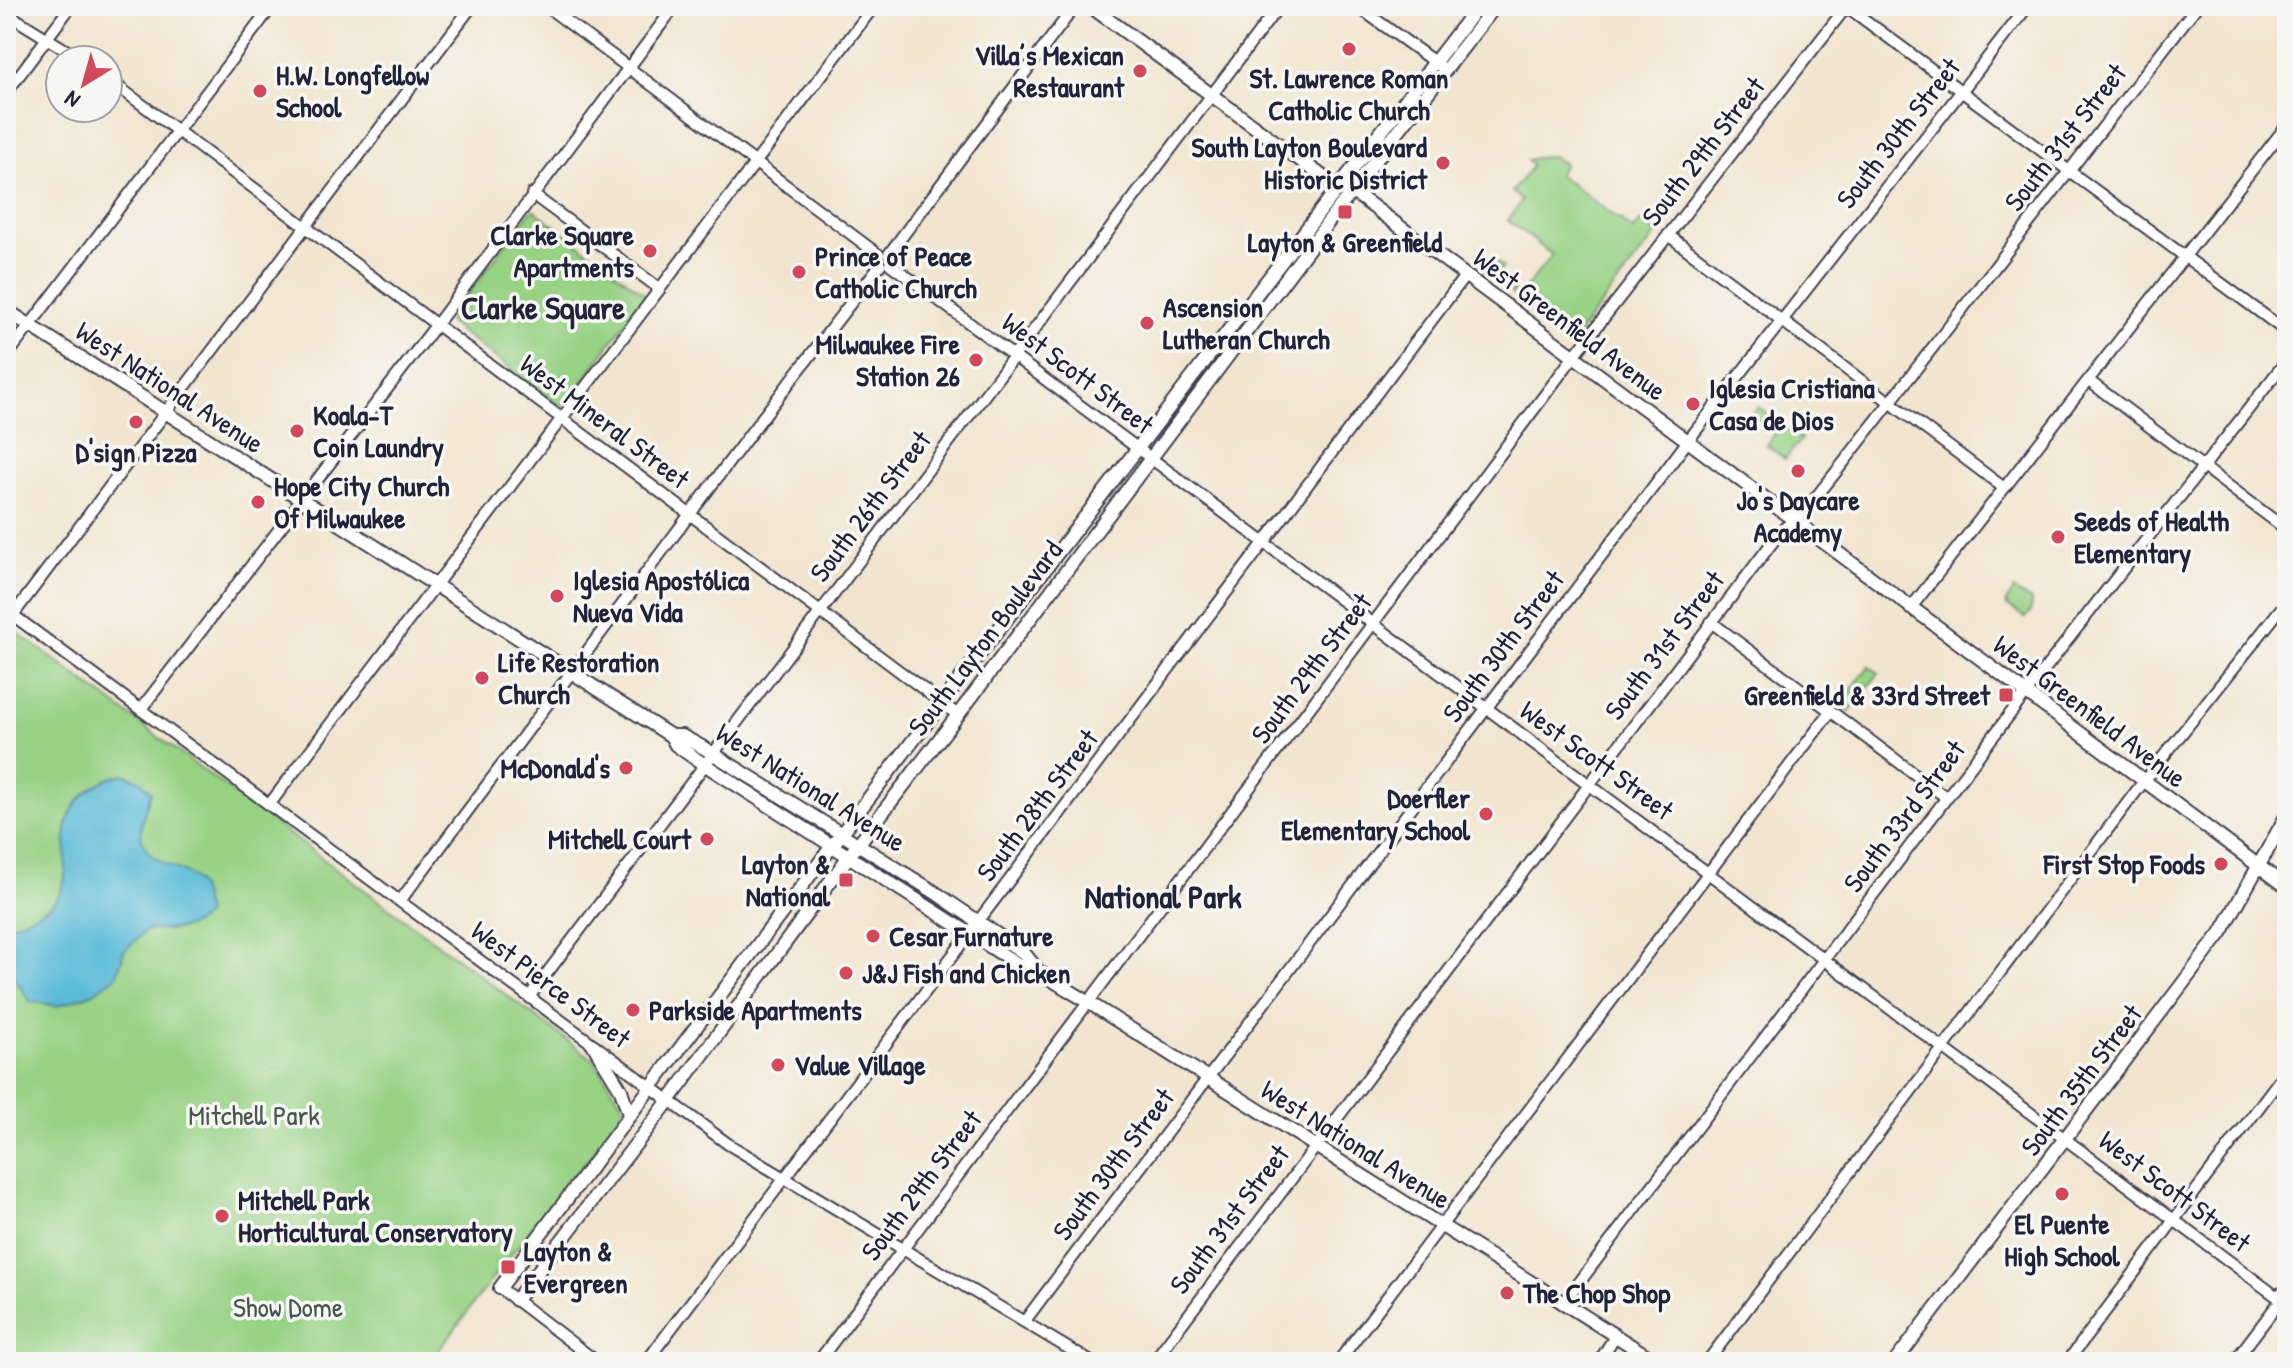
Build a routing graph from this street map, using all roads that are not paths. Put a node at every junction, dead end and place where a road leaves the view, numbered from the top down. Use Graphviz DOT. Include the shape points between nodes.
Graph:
graph roads {
  1 [pos="71,6"];
  2 [pos="272,6"];
  3 [pos="472,6"];
  4 [pos="546,6"];
  5 [pos="675,6"];
  6 [pos="874,6"];
  7 [pos="1075,6"];
  8 [pos="1090,6"];
  9 [pos="1279,6"];
  10 [pos="1357,6"];
  11 [pos="1478,6"];
  12 [pos="1495,6"];
  13 [pos="1847,6"];
  14 [pos="2028,6"];
  15 [pos="2197,6"];
  16 [pos="6,13"];
  17 [pos="47,38"];
  18 [pos="57,44"];
  19 [pos="1440,66"];
  20 [pos="629,68"];
  21 [pos="124,91"];
  22 [pos="1961,91"];
  23 [pos="6,93"];
  24 [pos="1211,94"];
  25 [pos="2287,125"];
  26 [pos="179,131"];
  27 [pos="755,162"];
  28 [pos="2070,171"];
  29 [pos="1338,186"];
  30 [pos="1351,192"];
  31 [pos="532,194"];
  32 [pos="306,226"];
  33 [pos="1668,235"];
  34 [pos="2186,256"];
  35 [pos="885,259"];
  36 [pos="1465,276"];
  37 [pos="660,289"];
  38 [pos="6,310"];
  39 [pos="1782,321"];
  40 [pos="437,324"];
  41 [pos="30,325"];
  42 [pos="2287,332"];
  43 [pos="1014,356"];
  44 [pos="1574,356"];
  45 [pos="6,357"];
  46 [pos="2287,360"];
  47 [pos="2089,381"];
  48 [pos="1890,403"];
  49 [pos="166,413"];
  50 [pos="562,419"];
  51 [pos="1687,442"];
  52 [pos="1136,447"];
  53 [pos="1152,458"];
  54 [pos="2203,467"];
  55 [pos="2004,488"];
  56 [pos="300,499"];
  57 [pos="690,516"];
  58 [pos="1793,520"];
  59 [pos="2287,530"];
  60 [pos="1265,544"];
  61 [pos="437,585"];
  62 [pos="2287,601"];
  63 [pos="1910,609"];
  64 [pos="10,612"];
  65 [pos="820,612"];
  66 [pos="1711,622"];
  67 [pos="1374,624"];
  68 [pos="573,672"];
  69 [pos="2026,693"];
  70 [pos="943,704"];
  71 [pos="1486,708"];
  72 [pos="141,709"];
  73 [pos="1831,711"];
  74 [pos="958,715"];
  75 [pos="708,759"];
  76 [pos="2144,781"];
  77 [pos="1589,785"];
  78 [pos="1947,798"];
  79 [pos="269,805"];
  80 [pos="2287,815"];
  81 [pos="841,834"];
  82 [pos="858,845"];
  83 [pos="832,846"];
  84 [pos="849,856"];
  85 [pos="2260,867"];
  86 [pos="1710,873"];
  87 [pos="2287,887"];
  88 [pos="400,901"];
  89 [pos="773,923"];
  90 [pos="979,923"];
  91 [pos="969,935"];
  92 [pos="1825,959"];
  93 [pos="1039,972"];
  94 [pos="760,975"];
  95 [pos="529,997"];
  96 [pos="1088,1002"];
  97 [pos="594,1046"];
  98 [pos="1944,1048"];
  99 [pos="2287,1070"];
  100 [pos="1208,1079"];
  101 [pos="650,1088"];
  102 [pos="668,1102"];
  103 [pos="629,1115"];
  104 [pos="2065,1139"];
  105 [pos="1314,1146"];
  106 [pos="786,1178"];
  107 [pos="2175,1220"];
  108 [pos="1442,1226"];
  109 [pos="904,1250"];
  110 [pos="500,1288"];
  111 [pos="2284,1299"];
  112 [pos="516,1300"];
  113 [pos="1563,1304"];
  114 [pos="1024,1322"];
  115 [pos="1615,1336"];
  116 [pos="1604,1359"];
  117 [pos="1650,1360"];
  118 [pos="597,1362"];
  119 [pos="646,1362"];
  120 [pos="818,1362"];
  121 [pos="1091,1362"];
  122 [pos="1153,1362"];
  123 [pos="1338,1362"];
  124 [pos="1670,1362"];
  125 [pos="1707,1362"];
  126 [pos="1895,1362"];
  127 [pos="2067,1362"];
  128 [pos="2234,1362"];
  1 -- 17 [label="street"];
  2 -- 26 [label="street"];
  3 -- 32 [label="street"];
  4 -- 20 [label="street, West Scott Street"];
  5 -- 20 [label="street"];
  6 -- 27 [label="street"];
  7 -- 35 [label="street"];
  8 -- 24 [label="main road, West Greenfield Avenue"];
  9 -- 24 [label="street, South 26th Street"];
  10 -- 19 [label="street"];
  11 -- 19 [label="main road, South Layton Boulevard"];
  12 -- 19 [label="main road, South Layton Boulevard"];
  13 -- 22 [label="street"];
  13 -- 33 [label="street, South 29th Street"];
  14 -- 22 [label="street, South 30th Street"];
  15 -- 28 [label="street, South 31st Street"];
  16 -- 17 [label="street"];
  17 -- 18 [label="street"];
  17 -- 23 [label="street"];
  19 -- 29 [label="main road, South Layton Boulevard"];
  19 -- 30 [label="main road, South Layton Boulevard"];
  20 -- 27 [label="street, West Scott Street"];
  20 -- 31 [label="street"];
  21 -- 26 [label="street, West Mineral Street"];
  22 -- 28 [label="street"];
  22 -- 39 [label="street, South 30th Street"];
  24 -- 29 [label="main road, West Greenfield Avenue"];
  24 -- 43 [label="street, South 26th Street"];
  25 -- 34 [label="street"];
  26 -- 32 [label="street, West Mineral Street"];
  26 -- 41 [label="street"];
  27 -- 35 [label="street, West Scott Street"];
  27 -- 37 [label="street"];
  28 -- 34 [label="street"];
  28 -- 48 [label="street, South 31st Street"];
  29 -- 30 [label="main road, West Greenfield Avenue"];
  29 -- 52 [label="main road, South Layton Boulevard"];
  30 -- 36 [label="main road, West Greenfield Avenue"];
  30 -- 53 [label="main road, South Layton Boulevard"];
  31 -- 37 [label="street"];
  31 -- 40 [label="street"];
  32 -- 40 [label="street, West Mineral Street"];
  32 -- 49 [label="street"];
  33 -- 39 [label="street"];
  33 -- 44 [label="street, South 29th Street"];
  34 -- 42 [label="street"];
  34 -- 47 [label="street"];
  35 -- 43 [label="street, West Scott Street"];
  35 -- 57 [label="street"];
  36 -- 44 [label="main road, West Greenfield Avenue"];
  36 -- 60 [label="street, South 28th Street"];
  37 -- 50 [label="street"];
  38 -- 41 [label="main road, West National Avenue"];
  39 -- 48 [label="street"];
  39 -- 51 [label="street, South 30th Street"];
  40 -- 50 [label="street, West Mineral Street"];
  40 -- 56 [label="street"];
  41 -- 45 [label="street"];
  41 -- 49 [label="main road, West National Avenue"];
  43 -- 52 [label="street, West Scott Street"];
  43 -- 65 [label="street, South 26th Street"];
  44 -- 51 [label="main road, West Greenfield Avenue"];
  44 -- 67 [label="street, South 29th Street"];
  46 -- 54 [label="street, South 33rd Street"];
  47 -- 54 [label="street"];
  47 -- 55 [label="street"];
  48 -- 55 [label="street"];
  48 -- 58 [label="street, South 31st Street"];
  49 -- 56 [label="main road, West National Avenue"];
  49 -- 64 [label="street"];
  50 -- 57 [label="street, West Mineral Street"];
  50 -- 61 [label="street"];
  51 -- 58 [label="main road, West Greenfield Avenue"];
  51 -- 71 [label="street, South 30th Street"];
  52 -- 53 [label="street, West Scott Street"];
  52 -- 70 [label="main road, South Layton Boulevard"];
  53 -- 60 [label="street, West Scott Street"];
  53 -- 74 [label="main road, South Layton Boulevard"];
  54 -- 59 [label="street"];
  54 -- 69 [label="street, South 33rd Street"];
  55 -- 63 [label="street"];
  56 -- 61 [label="main road, West National Avenue"];
  56 -- 72 [label="street"];
  57 -- 65 [label="street, West Mineral Street"];
  57 -- 68 [label="street"];
  58 -- 63 [label="main road, West Greenfield Avenue"];
  58 -- 66 [label="street, South 31st Street"];
  60 -- 67 [label="street, West Scott Street"];
  60 -- 90 [label="street, South 28th Street"];
  61 -- 68 [label="main road, West National Avenue"];
  61 -- 79 [label="street"];
  62 -- 76 [label="street"];
  63 -- 69 [label="main road, West Greenfield Avenue"];
  64 -- 72 [label="street, West Pierce Street"];
  65 -- 70 [label="street, West Mineral Street"];
  65 -- 75 [label="street, South 26th Street"];
  66 -- 73 [label="street"];
  66 -- 77 [label="street, South 31st Street"];
  67 -- 71 [label="street, West Scott Street"];
  67 -- 96 [label="street, South 29th Street"];
  68 -- 75 [label="main road, West National Avenue" via="671,736 682,736"];
  68 -- 88 [label="street"];
  69 -- 76 [label="main road, West Greenfield Avenue"];
  69 -- 78 [label="street, South 33rd Street"];
  70 -- 74 [label="street, West Mineral Street"];
  70 -- 81 [label="main road, South Layton Boulevard"];
  71 -- 77 [label="street, West Scott Street"];
  71 -- 100 [label="street, South 30th Street"];
  72 -- 79 [label="street, West Pierce Street"];
  73 -- 78 [label="street"];
  73 -- 86 [label="street"];
  74 -- 82 [label="main road, South Layton Boulevard"];
  75 -- 81 [label="main road, West National Avenue"];
  75 -- 83 [label="main road, West National Avenue"];
  75 -- 95 [label="street, South 26th Street"];
  76 -- 85 [label="main road, West Greenfield Avenue"];
  76 -- 98 [label="street"];
  77 -- 86 [label="street, West Scott Street"];
  77 -- 105 [label="street, South 31st Street"];
  78 -- 92 [label="street, South 33rd Street"];
  79 -- 88 [label="street, West Pierce Street"];
  80 -- 85 [label="main road, South 35th Street"];
  81 -- 82 [label="main road, West National Avenue"];
  81 -- 83 [label="main road, South Layton Boulevard"];
  82 -- 84 [label="main road, South Layton Boulevard"];
  82 -- 90 [label="main road, West National Avenue"];
  83 -- 84 [label="main road, West National Avenue"];
  83 -- 89 [label="main road, South Layton Boulevard"];
  84 -- 91 [label="main road, West National Avenue"];
  84 -- 94 [label="main road, South Layton Boulevard"];
  85 -- 87 [label="main road, West Greenfield Avenue"];
  85 -- 104 [label="main road, South 35th Street" via="2221,933"];
  86 -- 92 [label="street, West Scott Street"];
  86 -- 108 [label="street"];
  88 -- 95 [label="street, West Pierce Street"];
  89 -- 94 [label="main road" via="782,935"];
  89 -- 101 [label="main road, South Layton Boulevard"];
  90 -- 91 [label="street, South 28th Street"];
  90 -- 93 [label="main road, West National Avenue" via="1024,953"];
  91 -- 93 [label="main road, West National Avenue"];
  91 -- 106 [label="street, South 28th Street"];
  92 -- 98 [label="street, West Scott Street"];
  92 -- 113 [label="street, South 33rd Street"];
  93 -- 96 [label="main road, West National Avenue"];
  94 -- 102 [label="main road, South Layton Boulevard"];
  95 -- 97 [label="street, West Pierce Street"];
  96 -- 100 [label="main road, West National Avenue"];
  96 -- 109 [label="street, South 29th Street"];
  97 -- 101 [label="street, West Pierce Street"];
  97 -- 103 [label="main road" via="621,1090"];
  98 -- 104 [label="street, West Scott Street"];
  98 -- 125 [label="street"];
  99 -- 107 [label="street"];
  100 -- 105 [label="main road, West National Avenue"];
  100 -- 114 [label="street, South 30th Street"];
  101 -- 102 [label="street, West Pierce Street"];
  101 -- 103 [label="main road, South Layton Boulevard"];
  102 -- 106 [label="street, West Pierce Street"];
  102 -- 112 [label="main road, South Layton Boulevard"];
  103 -- 110 [label="main road, South Layton Boulevard"];
  104 -- 107 [label="street, West Scott Street"];
  104 -- 126 [label="main road, South 35th Street"];
  105 -- 108 [label="main road, West National Avenue"];
  105 -- 122 [label="street, South 31st Street"];
  106 -- 109 [label="street, West Pierce Street"];
  106 -- 119 [label="street, South 28th Street"];
  107 -- 111 [label="street, West Scott Street"];
  107 -- 127 [label="street"];
  108 -- 113 [label="main road, West National Avenue"];
  108 -- 123 [label="street"];
  109 -- 114 [label="street, West Pierce Street"];
  109 -- 120 [label="street, South 29th Street"];
  110 -- 112 [label="street"];
  111 -- 128 [label="street"];
  112 -- 118 [label="street"];
  113 -- 115 [label="main road, West National Avenue"];
  114 -- 121 [label="street, West Pierce Street"];
  115 -- 116 [label="street"];
  115 -- 117 [label="main road, West National Avenue"];
  117 -- 124 [label="main road, West National Avenue"];
}
